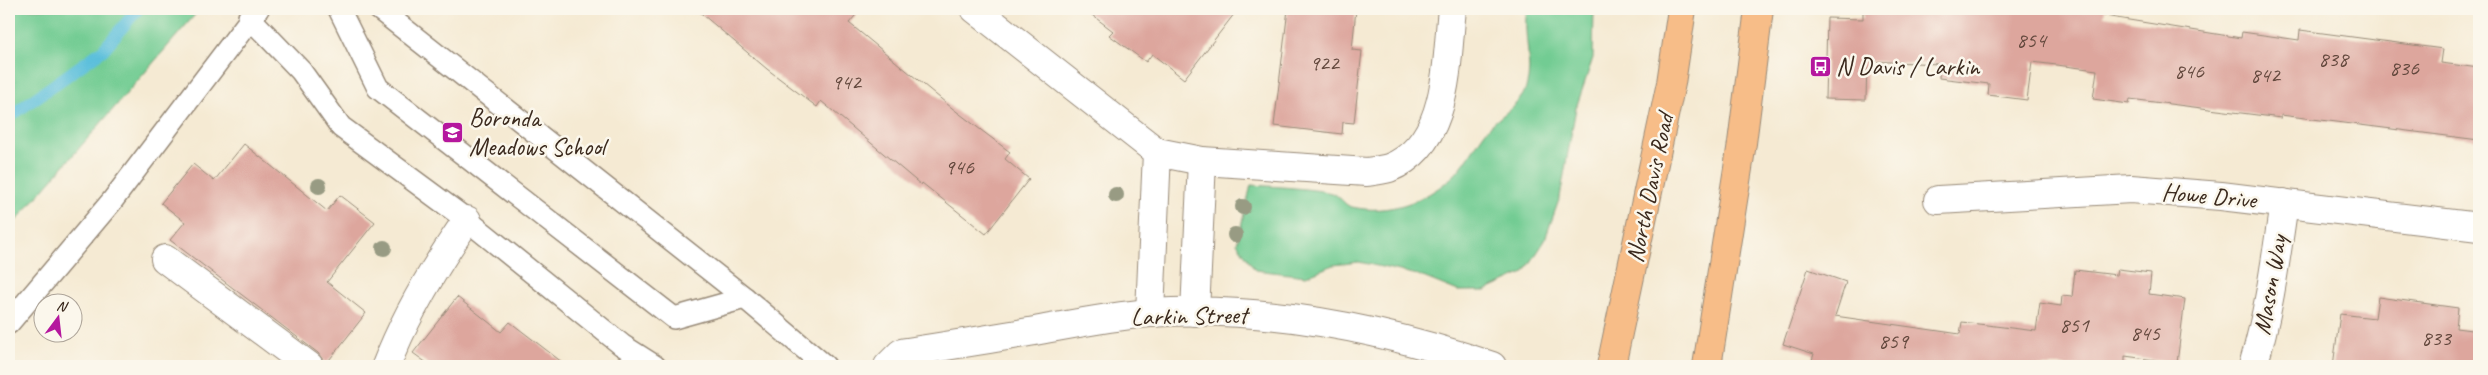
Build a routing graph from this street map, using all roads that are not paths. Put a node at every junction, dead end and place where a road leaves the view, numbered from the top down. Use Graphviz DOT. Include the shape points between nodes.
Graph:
graph roads {
  1 [pos="339,9"];
  2 [pos="379,9"];
  3 [pos="975,9"];
  4 [pos="1452,9"];
  5 [pos="1682,9"];
  6 [pos="1759,9"];
  7 [pos="254,13"];
  8 [pos="1157,152"];
  9 [pos="1202,161"];
  10 [pos="1938,200"];
  11 [pos="2284,203"];
  12 [pos="467,220"];
  13 [pos="2479,228"];
  14 [pos="165,259"];
  15 [pos="745,298"];
  16 [pos="1196,312"];
  17 [pos="1150,313"];
  18 [pos="9,323"];
  19 [pos="309,366"];
  20 [pos="386,366"];
  21 [pos="655,366"];
  22 [pos="826,366"];
  23 [pos="888,366"];
  24 [pos="1492,366"];
  25 [pos="1611,366"];
  26 [pos="1707,366"];
  27 [pos="2253,366"];
  1 -- 15 [label="lane" via="378,88 674,318"];
  2 -- 15 [label="lane"];
  3 -- 8 [label="street"];
  4 -- 9 [label="street" via="1444,83 1437,114 1426,138 1410,156 1389,168 1366,172"];
  5 -- 25 [label="highway, North Davis Road" via="1672,83"];
  6 -- 26 [label="highway"];
  7 -- 12 [label="lane" via="341,127"];
  7 -- 18 [label="lane" via="112,200"];
  8 -- 9 [label="street"];
  8 -- 17 [label="street"];
  9 -- 16 [label="street"];
  10 -- 11 [label="street, Howe Drive" via="2131,189"];
  11 -- 13 [label="street, Howe Drive"];
  11 -- 27 [label="street, Mason Way" via="2274,272"];
  12 -- 20 [label="street" via="401,328"];
  12 -- 21 [label="lane" via="622,345"];
  14 -- 19 [label="street"];
  15 -- 22 [label="lane"];
  16 -- 17 [label="street, Larkin Street"];
  16 -- 24 [label="street, Larkin Street" via="1253,314 1340,326 1386,335"];
  17 -- 23 [label="street, Larkin Street" via="900,353"];
}
